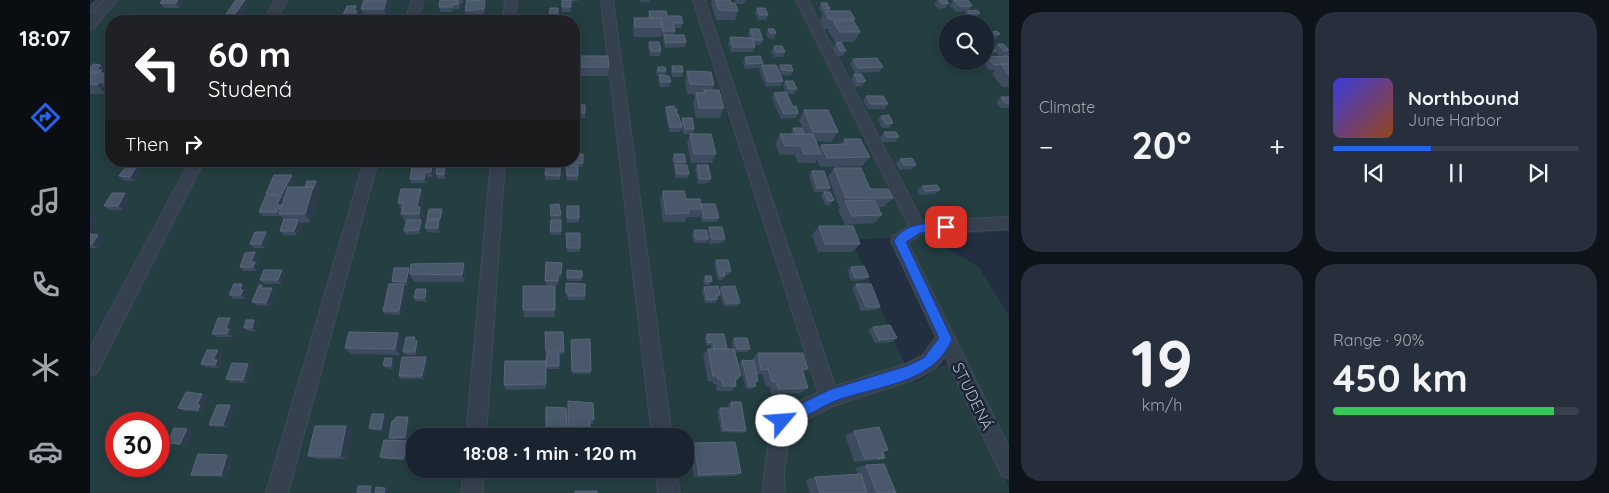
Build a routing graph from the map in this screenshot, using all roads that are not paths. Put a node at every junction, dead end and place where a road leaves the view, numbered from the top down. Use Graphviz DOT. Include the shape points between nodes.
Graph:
graph roads {
  1 [pos="100,0"];
  2 [pos="111,0"];
  3 [pos="281,0"];
  4 [pos="418,0"];
  5 [pos="511,0"];
  6 [pos="607,0"];
  7 [pos="699,0"];
  8 [pos="802,0"];
  9 [pos="90,11"];
  10 [pos="273,15"];
  11 [pos="414,15"];
  12 [pos="510,15"];
  13 [pos="90,25"];
  14 [pos="194,167"];
  15 [pos="369,167"];
  16 [pos="498,167"];
  17 [pos="1009,223"];
  18 [pos="918,228"];
  19 [pos="946,339"];
  20 [pos="90,367"];
  21 [pos="829,397"];
  22 [pos="477,428"];
  23 [pos="661,428"];
  24 [pos="1009,469"];
  25 [pos="473,478"];
  26 [pos="667,478"];
  27 [pos="276,493"];
  28 [pos="472,493"];
  29 [pos="669,493"];
  30 [pos="774,493"];
  1 -- 9 [label="lane"];
  2 -- 13 [label="street"];
  3 -- 10 [label="street"];
  4 -- 11 [label="street"];
  5 -- 12 [label="street"];
  6 -- 23 [label="street"];
  7 -- 21 [label="street"];
  8 -- 18 [label="street"];
  14 -- 20 [label="street"];
  15 -- 27 [label="street"];
  16 -- 22 [label="street"];
  17 -- 18 [label="street"];
  18 -- 19 [label="street, STUDENÁ" via="900,241"];
  19 -- 21 [label="street" via="929,362 909,372"];
  19 -- 24 [label="street, STUDENÁ"];
  21 -- 30 [label="street" via="782,421"];
  25 -- 28 [label="street"];
  26 -- 29 [label="street"];
}
